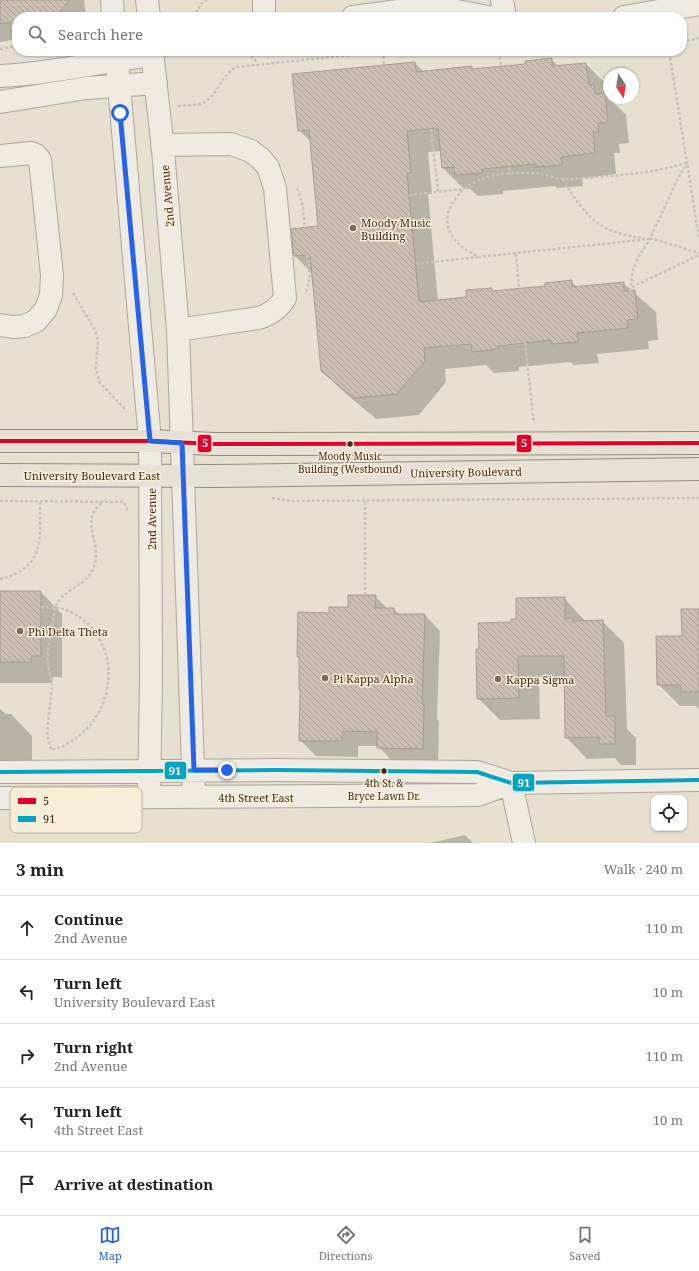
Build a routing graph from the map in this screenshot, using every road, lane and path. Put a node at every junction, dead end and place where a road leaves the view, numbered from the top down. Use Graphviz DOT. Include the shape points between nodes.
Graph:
graph roads {
  1 [pos="112,0"];
  2 [pos="147,0"];
  3 [pos="207,0"];
  4 [pos="502,0"];
  5 [pos="699,4"];
  6 [pos="113,12"];
  7 [pos="148,12"];
  8 [pos="197,12"];
  9 [pos="390,12"];
  10 [pos="462,12"];
  11 [pos="504,12"];
  12 [pos="653,12"];
  13 [pos="699,38"];
  14 [pos="687,41"];
  15 [pos="12,47"];
  16 [pos="0,49"];
  17 [pos="111,56"];
  18 [pos="116,56"];
  19 [pos="152,56"];
  20 [pos="252,56"];
  21 [pos="331,56"];
  22 [pos="383,56"];
  23 [pos="499,56"];
  24 [pos="670,56"];
  25 [pos="259,63"];
  26 [pos="384,65"];
  27 [pos="500,66"];
  28 [pos="0,76"];
  29 [pos="156,83"];
  30 [pos="118,86"];
  31 [pos="0,102"];
  32 [pos="178,106"];
  33 [pos="431,129"];
  34 [pos="162,145"];
  35 [pos="0,156"];
  36 [pos="687,164"];
  37 [pos="509,167"];
  38 [pos="510,175"];
  39 [pos="563,179"];
  40 [pos="463,188"];
  41 [pos="438,192"];
  42 [pos="409,195"];
  43 [pos="650,238"];
  44 [pos="699,239"];
  45 [pos="516,254"];
  46 [pos="699,254"];
  47 [pos="478,257"];
  48 [pos="416,264"];
  49 [pos="52,275"];
  50 [pos="631,287"];
  51 [pos="519,288"];
  52 [pos="630,291"];
  53 [pos="0,325"];
  54 [pos="178,330"];
  55 [pos="525,343"];
  56 [pos="127,411"];
  57 [pos="535,430"];
  58 [pos="0,441"];
  59 [pos="150,441"];
  60 [pos="182,443"];
  61 [pos="699,443"];
  62 [pos="699,469"];
  63 [pos="0,475"];
  64 [pos="151,476"];
  65 [pos="184,476"];
  66 [pos="265,496"];
  67 [pos="699,498"];
  68 [pos="365,500"];
  69 [pos="0,501"];
  70 [pos="40,502"];
  71 [pos="103,502"];
  72 [pos="124,502"];
  73 [pos="0,579"];
  74 [pos="365,595"];
  75 [pos="41,606"];
  76 [pos="55,608"];
  77 [pos="149,770"];
  78 [pos="194,770"];
  79 [pos="0,772"];
  80 [pos="699,780"];
  81 [pos="511,783"];
  82 [pos="142,797"];
  83 [pos="149,797"];
  84 [pos="194,797"];
  85 [pos="0,798"];
  86 [pos="10,798"];
  87 [pos="524,843"];
  1 -- 6 [label="street"];
  2 -- 7 [label="street"];
  3 -- 8 [label="path"];
  4 -- 11 [label="street"];
  5 -- 12 [label="street"];
  9 -- 10 [label="street" via="412,9 446,9"];
  13 -- 14 [label="path"];
  15 -- 16 [label="path"];
  17 -- 28 [label="street" via="27,74"];
  18 -- 30 [label="street, 2nd Avenue"];
  19 -- 29 [label="street, 2nd Avenue"];
  20 -- 25 [label="path"];
  21 -- 25 [label="path"];
  22 -- 26 [label="path"];
  23 -- 27 [label="path"];
  24 -- 36 [label="path"];
  25 -- 32 [label="path" via="230,70 213,95 204,102"];
  29 -- 30 [label="street"];
  29 -- 34 [label="street, 2nd Avenue"];
  30 -- 31 [label="street" via="87,88"];
  30 -- 59 [label="street, 2nd Avenue"];
  33 -- 41 [label="path"];
  34 -- 54 [label="street, 2nd Avenue"];
  34 -- 54 [label="street" via="231,144 251,151 268,167 275,188 285,298 281,305 259,318"];
  35 -- 49 [label="street" via="31,153 40,160"];
  36 -- 39 [label="path" via="649,173"];
  36 -- 43 [label="path"];
  36 -- 44 [label="path"];
  37 -- 38 [label="path"];
  38 -- 39 [label="path" via="542,174"];
  38 -- 40 [label="path" via="488,177"];
  39 -- 43 [label="path" via="585,213 602,226 612,232"];
  40 -- 41 [label="path"];
  40 -- 47 [label="path" via="450,205 449,226 460,245"];
  41 -- 42 [label="path"];
  43 -- 45 [label="path"];
  43 -- 46 [label="path"];
  43 -- 50 [label="path" via="633,270"];
  45 -- 47 [label="path"];
  45 -- 51 [label="path"];
  46 -- 50 [label="path"];
  47 -- 48 [label="path"];
  49 -- 53 [label="street" via="51,295 46,309 36,321 24,326"];
  49 -- 56 [label="path" via="64,277 92,323 98,342 98,377 107,392"];
  50 -- 52 [label="path"];
  54 -- 60 [label="street, 2nd Avenue"];
  55 -- 57 [label="path"];
  58 -- 59 [label="main road"];
  59 -- 60 [label="main road"];
  59 -- 64 [label="street, 2nd Avenue"];
  60 -- 61 [label="main road"];
  60 -- 65 [label="street, 2nd Avenue"];
  62 -- 65 [label="main road, University Boulevard"];
  63 -- 64 [label="main road, University Boulevard East"];
  64 -- 65 [label="main road, University Boulevard East"];
  64 -- 77 [label="street, 2nd Avenue"];
  65 -- 78 [label="street, 2nd Avenue"];
  66 -- 68 [label="path" via="291,501"];
  67 -- 68 [label="path"];
  68 -- 74 [label="path"];
  69 -- 70 [label="path"];
  70 -- 71 [label="path"];
  70 -- 73 [label="path" via="40,543 34,559 23,570"];
  71 -- 72 [label="path"];
  71 -- 76 [label="path" via="93,514 91,524 97,555 93,569 86,579 58,600"];
  75 -- 76 [label="path"];
  76 -- 76 [label="path" via="47,658 52,686 47,733 51,750 69,744 91,725 105,700 108,672 106,658 93,631 71,612"];
  77 -- 78 [label="street, 4th Street East"];
  77 -- 79 [label="street, 4th Street East"];
  77 -- 83 [label="street, 2nd Avenue"];
  78 -- 81 [label="street, 4th Street East" via="477,772"];
  78 -- 84 [label="street, 2nd Avenue"];
  80 -- 81 [label="street, 4th Street East"];
  81 -- 84 [label="street, 4th Street East" via="478,795"];
  81 -- 87 [label="street"];
  82 -- 83 [label="street, 4th Street East"];
  83 -- 84 [label="street, 4th Street East"];
  85 -- 86 [label="street, 4th Street East"];
}
